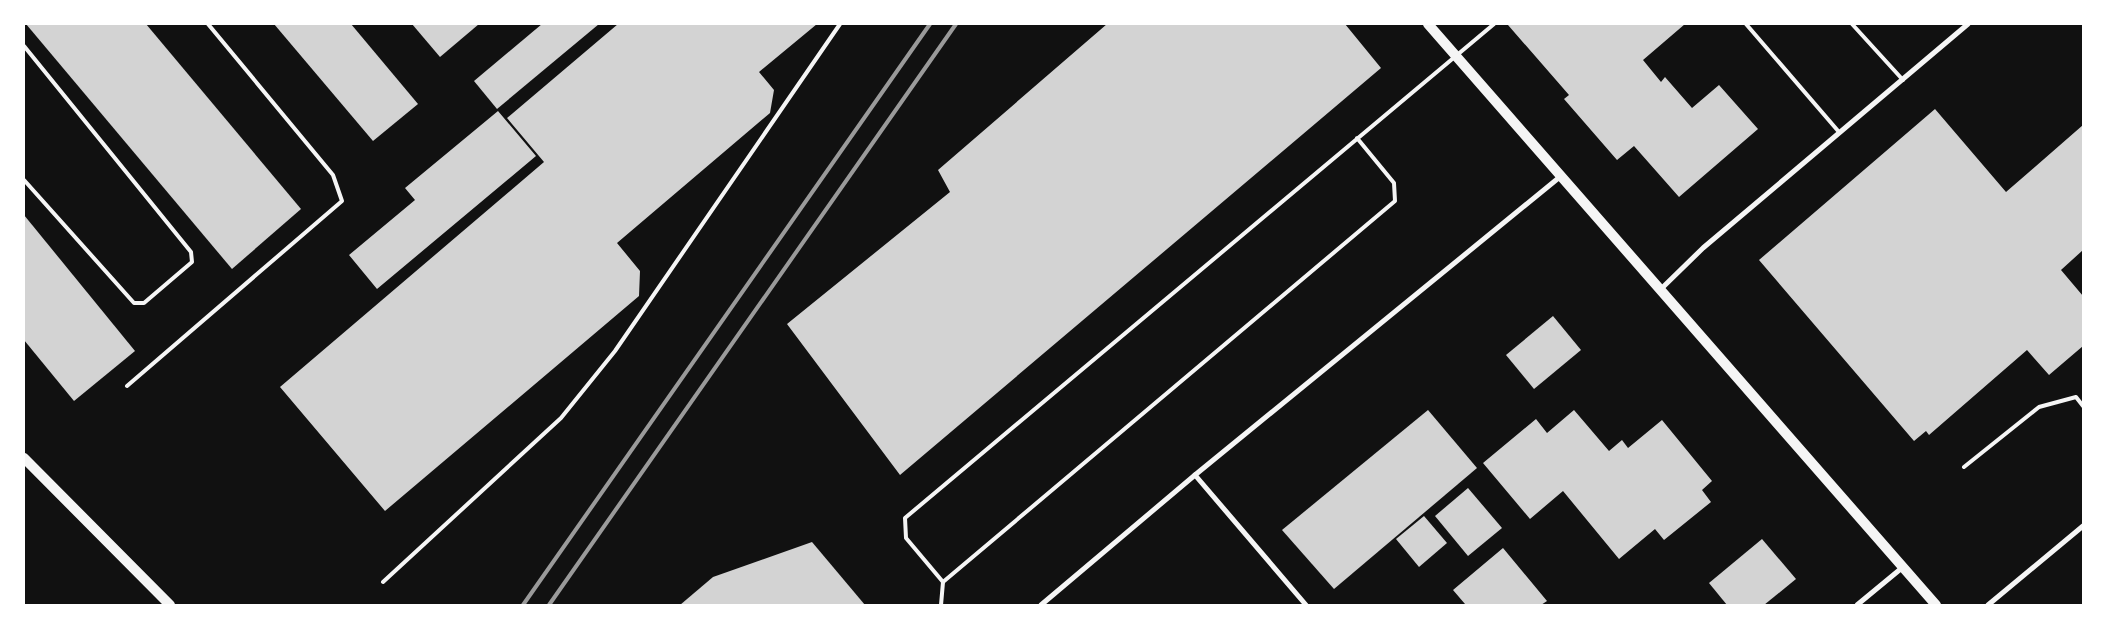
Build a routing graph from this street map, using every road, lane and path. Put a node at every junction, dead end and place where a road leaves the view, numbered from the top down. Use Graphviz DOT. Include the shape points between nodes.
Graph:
graph roads {
  1 [pos="208,24"];
  2 [pos="840,24"];
  3 [pos="1428,24"];
  4 [pos="1494,24"];
  5 [pos="1746,24"];
  6 [pos="1852,24"];
  7 [pos="1968,24"];
  8 [pos="24,46"];
  9 [pos="1456,56"];
  10 [pos="1903,80"];
  11 [pos="1839,132"];
  12 [pos="1357,138"];
  13 [pos="1561,176"];
  14 [pos="24,180"];
  15 [pos="1661,289"];
  16 [pos="127,386"];
  17 [pos="2083,406"];
  18 [pos="24,458"];
  19 [pos="1964,467"];
  20 [pos="1195,476"];
  21 [pos="2083,526"];
  22 [pos="1903,567"];
  23 [pos="382,582"];
  24 [pos="943,582"];
  25 [pos="170,605"];
  26 [pos="940,605"];
  27 [pos="1041,605"];
  28 [pos="1306,605"];
  29 [pos="1857,605"];
  30 [pos="1936,605"];
  31 [pos="1988,605"];
  1 -- 16 [label="lane" via="333,174 342,202"];
  2 -- 23 [label="lane" via="615,351 561,418"];
  3 -- 9 [label="main road"];
  4 -- 9 [label="lane"];
  5 -- 11 [label="lane"];
  6 -- 10 [label="lane"];
  7 -- 10 [label="street"];
  8 -- 14 [label="lane" via="191,252 192,262 144,303 134,302"];
  9 -- 12 [label="lane"];
  9 -- 13 [label="main road"];
  10 -- 11 [label="street"];
  11 -- 15 [label="street" via="1703,248"];
  12 -- 24 [label="lane" via="1394,183 1395,201"];
  12 -- 24 [label="lane" via="905,518 906,538"];
  13 -- 15 [label="main road"];
  13 -- 20 [label="street"];
  15 -- 22 [label="main road"];
  17 -- 19 [label="lane" via="2076,397 2039,407"];
  18 -- 25 [label="main road"];
  20 -- 27 [label="street"];
  20 -- 28 [label="street"];
  21 -- 31 [label="street"];
  22 -- 29 [label="street"];
  22 -- 30 [label="main road"];
  24 -- 26 [label="lane"];
}
